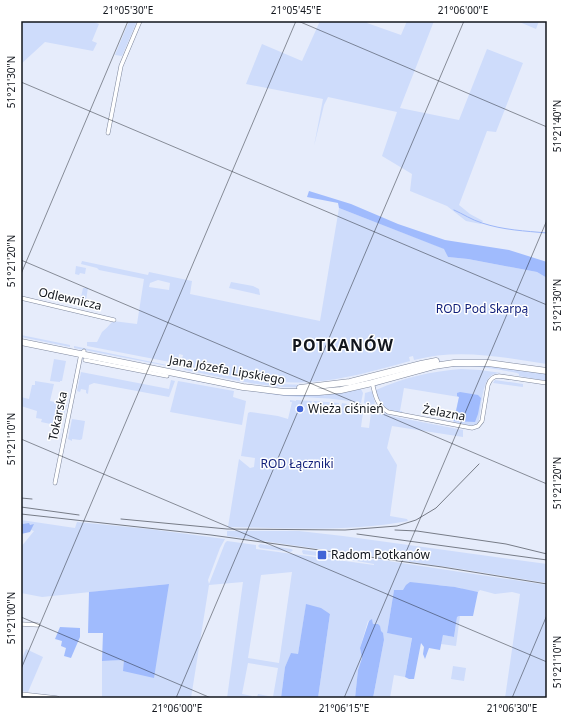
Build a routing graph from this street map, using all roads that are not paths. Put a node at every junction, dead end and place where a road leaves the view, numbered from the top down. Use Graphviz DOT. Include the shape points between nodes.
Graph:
graph roads {
  1 [pos="140,21"];
  2 [pos="108,134"];
  3 [pos="21,298"];
  4 [pos="114,320"];
  5 [pos="21,338"];
  6 [pos="21,342"];
  7 [pos="81,351"];
  8 [pos="85,360"];
  9 [pos="547,368"];
  10 [pos="547,371"];
  11 [pos="166,376"];
  12 [pos="371,380"];
  13 [pos="547,383"];
  14 [pos="56,483"];
  15 [pos="21,624"];
  16 [pos="38,625"];
  17 [pos="21,694"];
  18 [pos="57,698"];
  1 -- 2 [label="street" via="121,66"];
  3 -- 4 [label="street, Odlewnicza"];
  5 -- 7 [label="main road, Jana Józefa Lipskiego"];
  6 -- 7 [label="main road, Jana Józefa Lipskiego"];
  7 -- 12 [label="main road, Jana Józefa Lipskiego" via="243,387 273,391 325,392"];
  7 -- 14 [label="street, Tokarska"];
  8 -- 11 [label="street"];
  9 -- 12 [label="main road, Jana Józefa Lipskiego" via="490,359 462,358 424,363"];
  10 -- 12 [label="main road, Jana Józefa Lipskiego" via="493,363 462,362"];
  12 -- 13 [label="street, Żelazna" via="377,402 388,412 472,428 482,421 487,388 493,377"];
  15 -- 16 [label="street"];
  17 -- 18 [label="street"];
}
